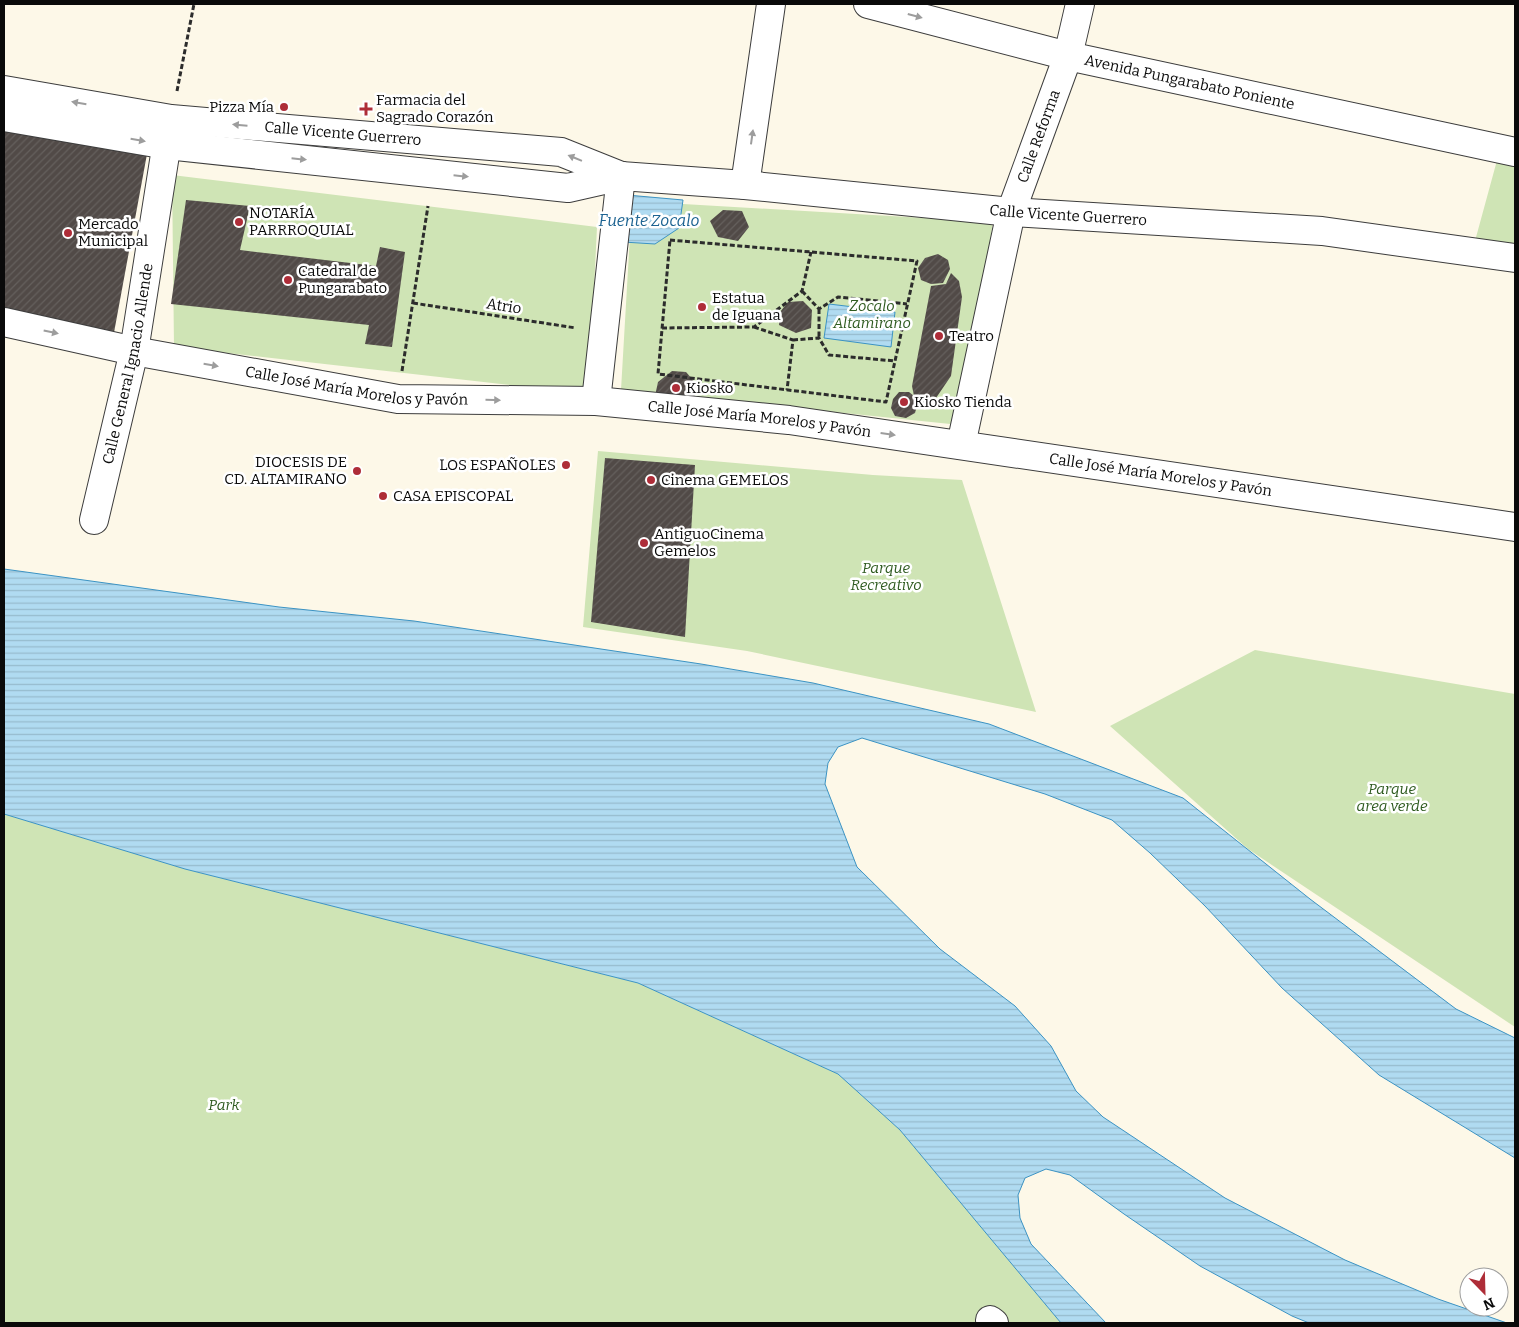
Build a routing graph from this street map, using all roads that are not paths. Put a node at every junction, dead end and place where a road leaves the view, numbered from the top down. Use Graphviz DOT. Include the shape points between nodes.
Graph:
graph roads {
  1 [pos="771,4"];
  2 [pos="868,4"];
  3 [pos="1080,4"];
  4 [pos="1068,56"];
  5 [pos="4,90"];
  6 [pos="4,117"];
  7 [pos="171,119"];
  8 [pos="411,140"];
  9 [pos="166,145"];
  10 [pos="1515,152"];
  11 [pos="408,171"];
  12 [pos="621,176"];
  13 [pos="745,185"];
  14 [pos="1011,212"];
  15 [pos="1515,258"];
  16 [pos="4,322"];
  17 [pos="134,351"];
  18 [pos="596,401"];
  19 [pos="962,444"];
  20 [pos="94,520"];
  21 [pos="1515,527"];
  13 -- 1 [label="street, one-way"];
  2 -- 4 [label="street, Avenida Pungarabato Poniente, one-way"];
  3 -- 4 [label="street, Calle Reforma"];
  4 -- 10 [label="street, Avenida Pungarabato Poniente"];
  4 -- 14 [label="street, Calle Reforma"];
  7 -- 5 [label="street, Calle Vicente Guerrero, one-way"];
  6 -- 9 [label="street, Calle Vicente Guerrero, one-way"];
  8 -- 7 [label="street, Calle Vicente Guerrero, one-way"];
  7 -- 9 [label="street, Calle General Ignacio Allende"];
  8 -- 11 [label="street"];
  12 -- 8 [label="street, Calle Vicente Guerrero, one-way" via="560,152"];
  9 -- 11 [label="street, Calle Vicente Guerrero, one-way"];
  9 -- 17 [label="street, Calle General Ignacio Allende"];
  11 -- 12 [label="street, Calle Vicente Guerrero, one-way" via="568,188"];
  12 -- 13 [label="street, Calle Vicente Guerrero"];
  12 -- 18 [label="street"];
  13 -- 14 [label="street, Calle Vicente Guerrero"];
  14 -- 15 [label="street, Calle Vicente Guerrero" via="1322,231"];
  14 -- 19 [label="street, Calle Reforma"];
  16 -- 17 [label="street, Calle José María Morelos y Pavón, one-way"];
  17 -- 18 [label="street, Calle José María Morelos y Pavón, one-way" via="398,399"];
  17 -- 20 [label="street, Calle General Ignacio Allende"];
  18 -- 19 [label="street, Calle José María Morelos y Pavón, one-way" via="789,420"];
  19 -- 21 [label="street, Calle José María Morelos y Pavón"];
}
